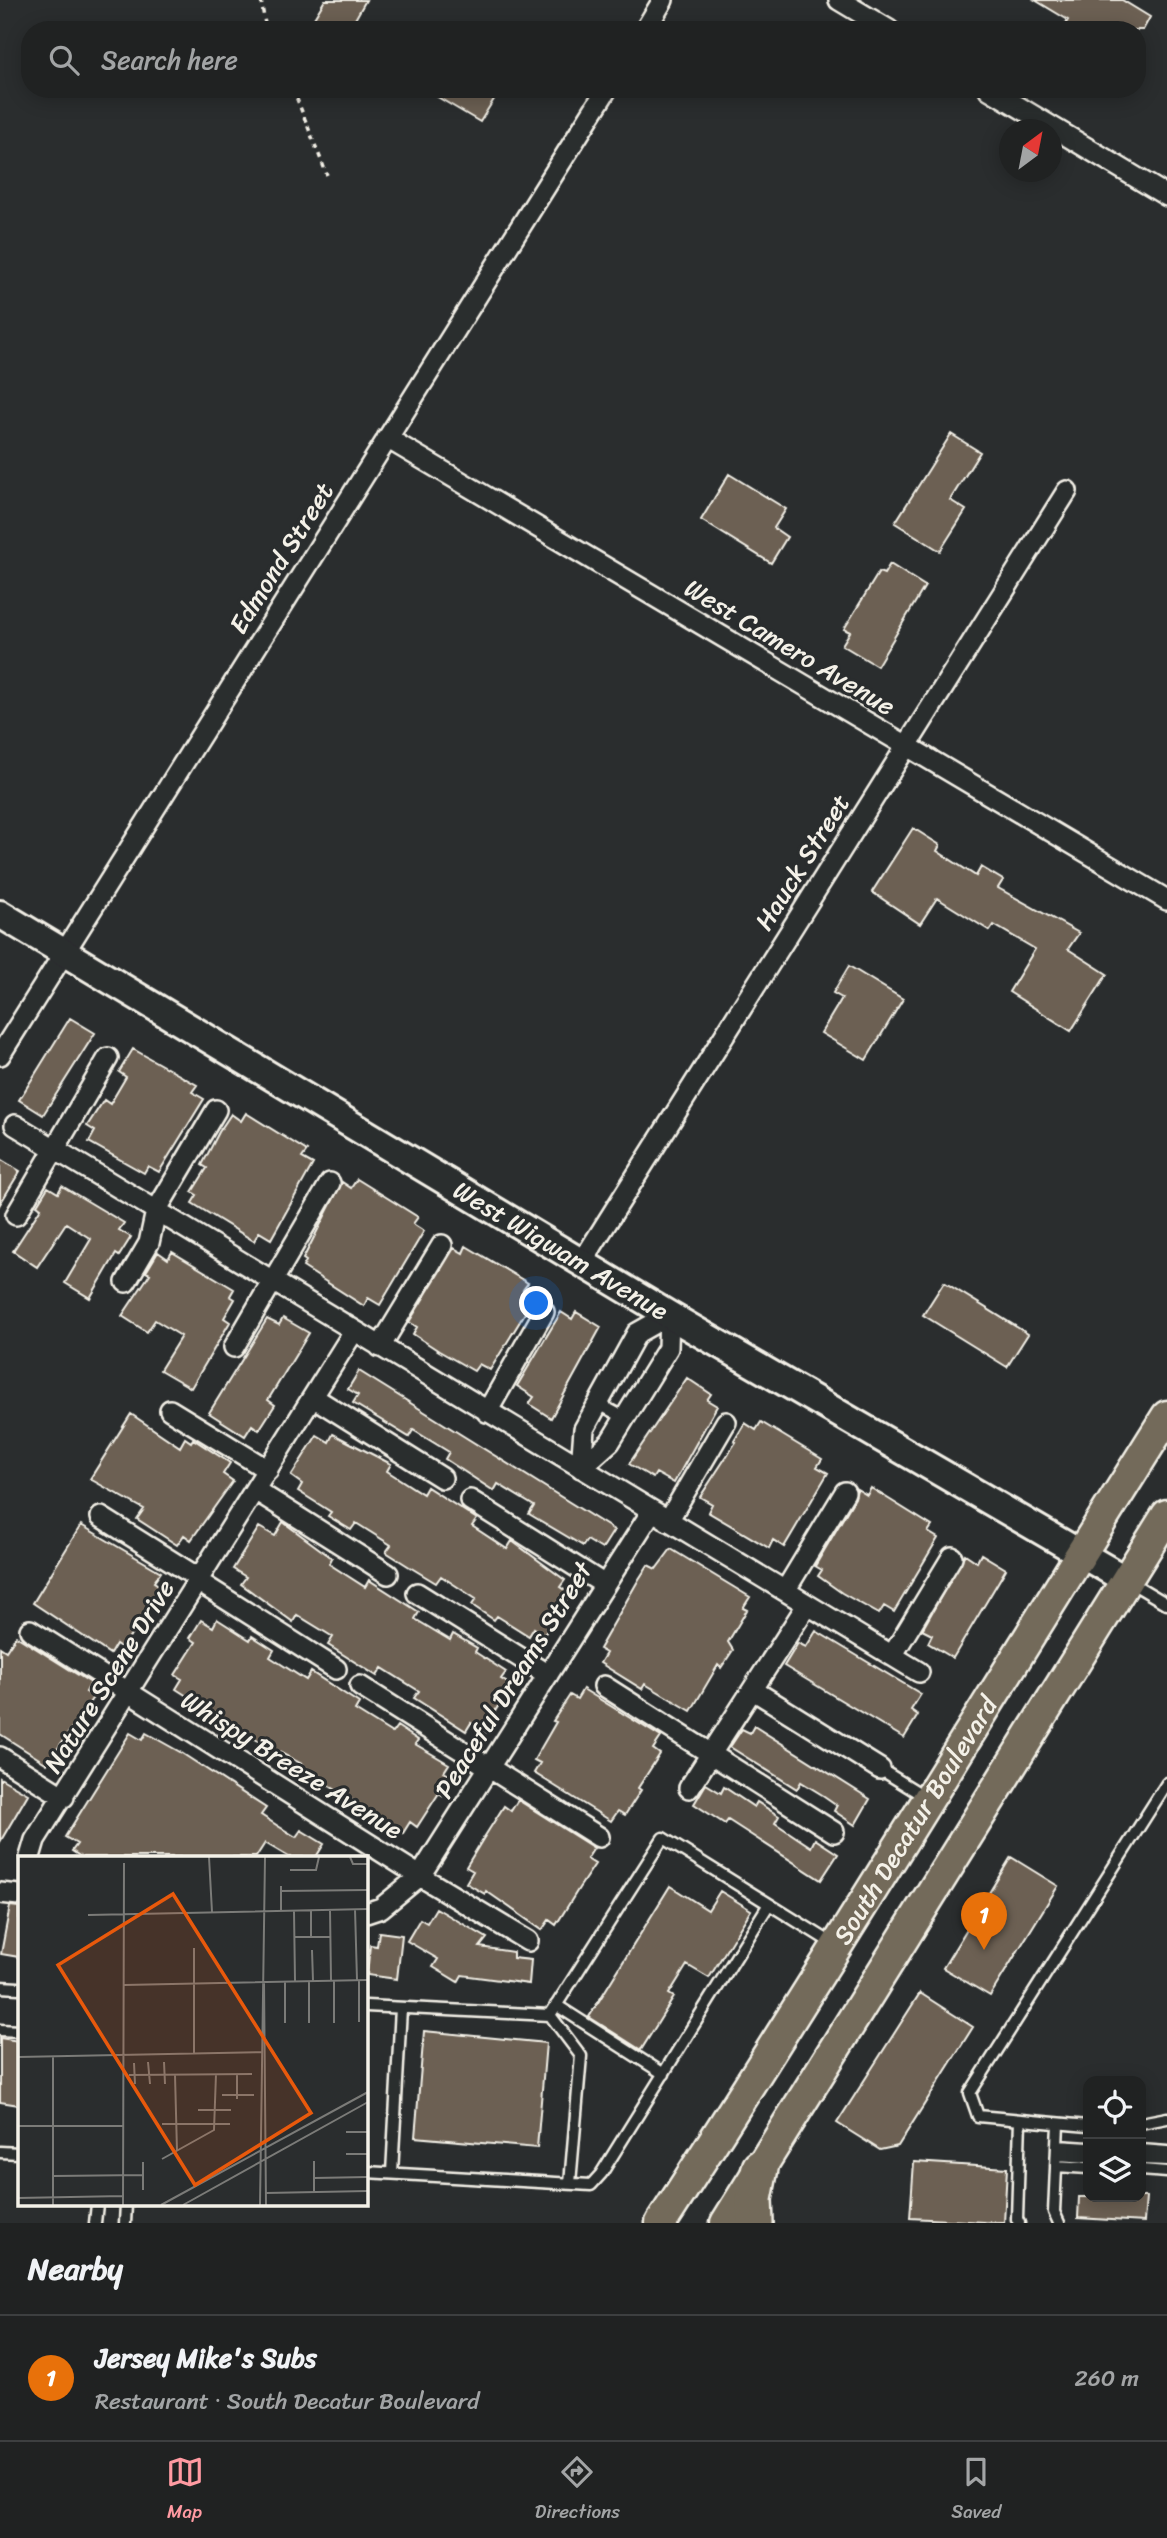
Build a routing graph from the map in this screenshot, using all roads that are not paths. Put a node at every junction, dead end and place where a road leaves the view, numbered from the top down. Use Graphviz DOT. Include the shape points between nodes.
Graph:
graph roads {
  1 [pos="663,0"];
  2 [pos="839,0"];
  3 [pos="650,21"];
  4 [pos="874,21"];
  5 [pos="601,98"];
  6 [pos="1004,98"];
  7 [pos="1167,196"];
  8 [pos="387,438"];
  9 [pos="1067,491"];
  10 [pos="906,746"];
  11 [pos="1167,900"];
  12 [pos="0,914"];
  13 [pos="64,952"];
  14 [pos="0,1055"];
  15 [pos="108,1058"];
  16 [pos="216,1110"];
  17 [pos="15,1125"];
  18 [pos="56,1149"];
  19 [pos="330,1183"];
  20 [pos="156,1211"];
  21 [pos="16,1215"];
  22 [pos="442,1245"];
  23 [pos="582,1262"];
  24 [pos="271,1280"];
  25 [pos="126,1282"];
  26 [pos="544,1312"];
  27 [pos="669,1315"];
  28 [pos="354,1331"];
  29 [pos="234,1347"];
  30 [pos="380,1347"];
  31 [pos="313,1397"];
  32 [pos="597,1403"];
  33 [pos="170,1410"];
  34 [pos="487,1412"];
  35 [pos="1167,1416"];
  36 [pos="625,1418"];
  37 [pos="726,1422"];
  38 [pos="581,1468"];
  39 [pos="268,1471"];
  40 [pos="442,1478"];
  41 [pos="256,1490"];
  42 [pos="845,1492"];
  43 [pos="470,1500"];
  44 [pos="1167,1515"];
  45 [pos="660,1516"];
  46 [pos="101,1517"];
  47 [pos="1081,1554"];
  48 [pos="952,1556"];
  49 [pos="388,1574"];
  50 [pos="1126,1580"];
  51 [pos="199,1581"];
  52 [pos="605,1585"];
  53 [pos="785,1591"];
  54 [pos="417,1593"];
  55 [pos="1167,1604"];
  56 [pos="807,1605"];
  57 [pos="30,1630"];
  58 [pos="892,1656"];
  59 [pos="336,1668"];
  60 [pos="919,1672"];
  61 [pos="548,1675"];
  62 [pos="360,1686"];
  63 [pos="604,1686"];
  64 [pos="753,1690"];
  65 [pos="130,1693"];
  66 [pos="711,1754"];
  67 [pos="0,1757"];
  68 [pos="489,1767"];
  69 [pos="880,1769"];
  70 [pos="1167,1783"];
  71 [pos="689,1788"];
  72 [pos="64,1797"];
  73 [pos="927,1799"];
  74 [pos="834,1832"];
  75 [pos="598,1838"];
  76 [pos="30,1856"];
  77 [pos="419,1876"];
  78 [pos="769,1904"];
  79 [pos="368,1912"];
  80 [pos="528,1941"];
  81 [pos="838,1947"];
  82 [pos="0,1987"];
  83 [pos="18,1988"];
  84 [pos="556,2005"];
  85 [pos="368,2006"];
  86 [pos="401,2008"];
  87 [pos="550,2015"];
  88 [pos="0,2031"];
  89 [pos="18,2031"];
  90 [pos="664,2074"];
  91 [pos="1167,2118"];
  92 [pos="1020,2120"];
  93 [pos="1146,2122"];
  94 [pos="1058,2123"];
  95 [pos="1083,2126"];
  96 [pos="1083,2149"];
  97 [pos="1146,2150"];
  98 [pos="0,2152"];
  99 [pos="1167,2152"];
  100 [pos="18,2153"];
  101 [pos="1057,2156"];
  102 [pos="1083,2157"];
  103 [pos="1146,2159"];
  104 [pos="1167,2160"];
  105 [pos="1083,2166"];
  106 [pos="760,2168"];
  107 [pos="1146,2170"];
  108 [pos="368,2172"];
  109 [pos="1167,2172"];
  110 [pos="392,2174"];
  111 [pos="570,2183"];
  112 [pos="661,2223"];
  113 [pos="726,2223"];
  114 [pos="755,2223"];
  115 [pos="1019,2223"];
  116 [pos="1059,2223"];
  1 -- 3 [label="street"];
  2 -- 4 [label="street"];
  5 -- 8 [label="street, Edmond Street"];
  6 -- 7 [label="street"];
  8 -- 10 [label="street, West Camero Avenue"];
  8 -- 13 [label="street, Edmond Street"];
  9 -- 10 [label="street, Hauck Street"];
  10 -- 11 [label="street, West Camero Avenue"];
  10 -- 23 [label="street, Hauck Street"];
  12 -- 13 [label="street, West Wigwam Avenue"];
  13 -- 14 [label="street, Edmond Street"];
  13 -- 23 [label="street, West Wigwam Avenue"];
  15 -- 18 [label="street"];
  16 -- 20 [label="street"];
  17 -- 18 [label="street"];
  18 -- 20 [label="street"];
  18 -- 21 [label="street"];
  19 -- 24 [label="street"];
  20 -- 24 [label="street"];
  20 -- 25 [label="street" via="149,1242"];
  22 -- 30 [label="street"];
  23 -- 27 [label="street, West Wigwam Avenue"];
  24 -- 28 [label="street"];
  24 -- 29 [label="street"];
  26 -- 34 [label="street"];
  27 -- 32 [label="street" via="637,1333"];
  27 -- 36 [label="street" via="668,1348"];
  27 -- 47 [label="street, West Wigwam Avenue"];
  28 -- 30 [label="street"];
  28 -- 31 [label="street, Nature Scene Drive"];
  30 -- 34 [label="street"];
  31 -- 39 [label="street, Nature Scene Drive"];
  31 -- 40 [label="street"];
  32 -- 36 [label="lane"];
  32 -- 38 [label="street" via="584,1429"];
  33 -- 39 [label="street"];
  34 -- 38 [label="street"];
  35 -- 47 [label="main road, South Decatur Boulevard"];
  36 -- 38 [label="street" via="610,1442"];
  37 -- 45 [label="street, Peaceful Dreams Street"];
  38 -- 45 [label="street"];
  39 -- 41 [label="street, Nature Scene Drive"];
  41 -- 49 [label="street"];
  41 -- 51 [label="street, Nature Scene Drive"];
  42 -- 53 [label="street"];
  43 -- 52 [label="street"];
  44 -- 50 [label="main road, South Decatur Boulevard"];
  45 -- 52 [label="street, Peaceful Dreams Street"];
  45 -- 53 [label="street"];
  46 -- 51 [label="street, Nature Scene Drive"];
  47 -- 50 [label="street, West Wigwam Avenue"];
  47 -- 73 [label="main road, South Decatur Boulevard"];
  48 -- 58 [label="street"];
  50 -- 55 [label="lane"];
  50 -- 106 [label="main road, South Decatur Boulevard"];
  51 -- 59 [label="street, Nature Scene Drive"];
  51 -- 65 [label="street, Nature Scene Drive"];
  52 -- 61 [label="street, Peaceful Dreams Street"];
  53 -- 56 [label="street"];
  54 -- 61 [label="street"];
  56 -- 58 [label="street"];
  56 -- 64 [label="street"];
  57 -- 65 [label="street, Whispy Breeze Avenue"];
  58 -- 60 [label="street"];
  61 -- 68 [label="street, Peaceful Dreams Street"];
  62 -- 68 [label="street"];
  63 -- 66 [label="street"];
  64 -- 66 [label="street"];
  64 -- 69 [label="street"];
  65 -- 72 [label="street, Nature Scene Drive"];
  65 -- 77 [label="street, Whispy Breeze Avenue"];
  66 -- 71 [label="street"];
  66 -- 74 [label="street"];
  67 -- 72 [label="street, Nature Scene Drive"];
  68 -- 75 [label="street"];
  68 -- 77 [label="street, Peaceful Dreams Street"];
  69 -- 73 [label="lane"];
  70 -- 92 [label="lane" via="970,2093 978,2116"];
  72 -- 76 [label="street, Nature Scene Drive" via="35,1840"];
  73 -- 81 [label="main road, South Decatur Boulevard"];
  77 -- 79 [label="street, Peaceful Dreams Street" via="381,1908"];
  77 -- 80 [label="street, Whispy Breeze Avenue"];
  78 -- 81 [label="lane"];
  78 -- 84 [label="lane" via="663,1838"];
  78 -- 90 [label="lane"];
  81 -- 112 [label="main road, South Decatur Boulevard"];
  82 -- 83 [label="lane"];
  84 -- 87 [label="lane"];
  84 -- 90 [label="lane"];
  85 -- 86 [label="lane"];
  86 -- 87 [label="lane"];
  86 -- 110 [label="lane"];
  87 -- 111 [label="lane" via="580,2056"];
  88 -- 89 [label="lane"];
  90 -- 111 [label="lane" via="601,2174 591,2185"];
  91 -- 93 [label="lane"];
  92 -- 94 [label="lane"];
  92 -- 115 [label="lane"];
  94 -- 95 [label="lane"];
  94 -- 101 [label="lane"];
  96 -- 101 [label="lane"];
  97 -- 99 [label="lane"];
  98 -- 100 [label="lane"];
  101 -- 102 [label="lane"];
  101 -- 105 [label="lane"];
  101 -- 116 [label="lane" via="1054,2212"];
  103 -- 104 [label="lane"];
  106 -- 113 [label="main road, South Decatur Boulevard"];
  106 -- 114 [label="highway"];
  107 -- 109 [label="lane"];
  108 -- 110 [label="lane"];
  110 -- 111 [label="lane"];
}
